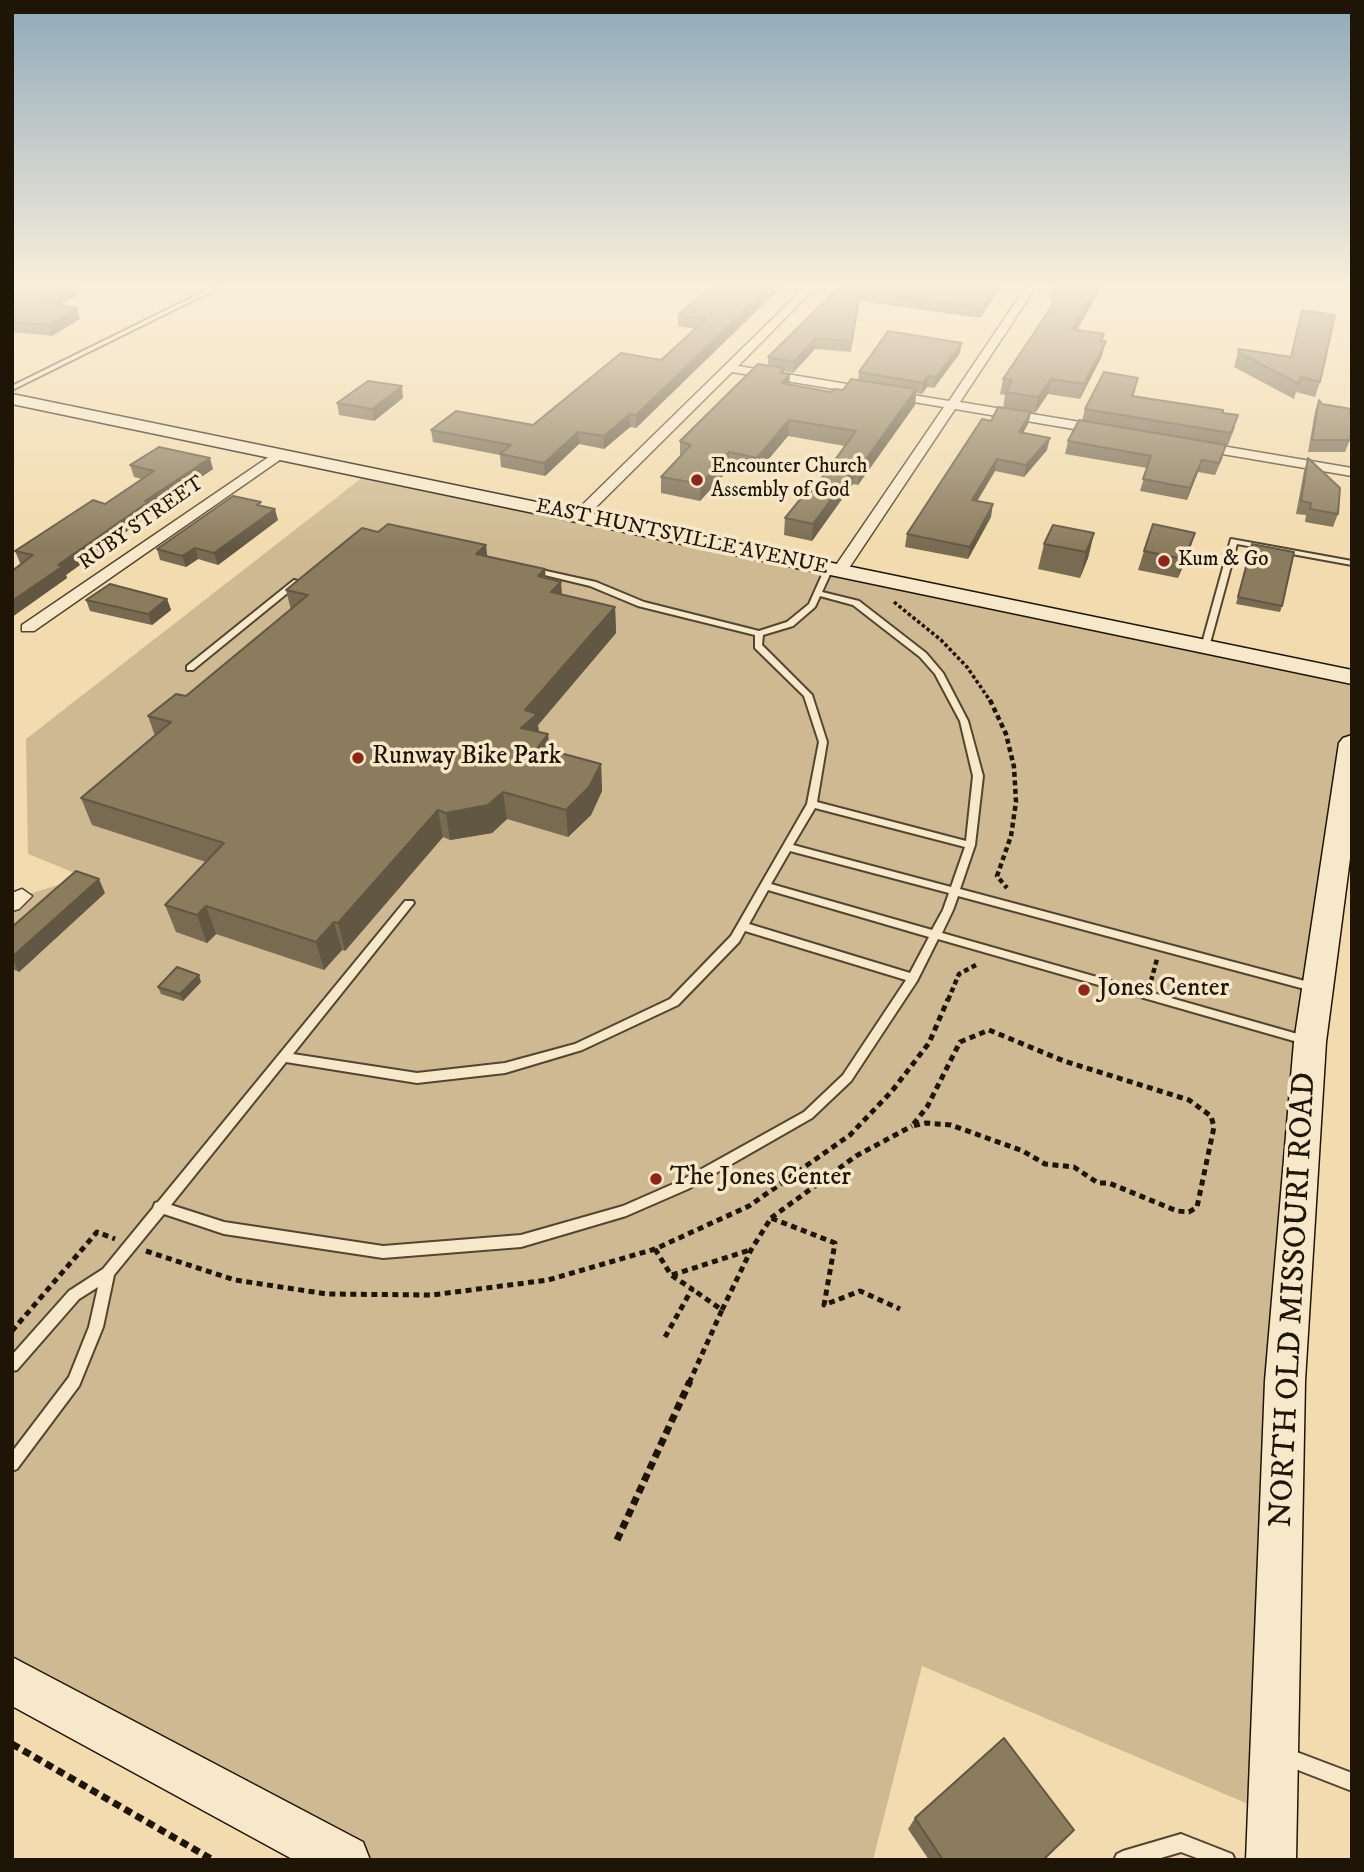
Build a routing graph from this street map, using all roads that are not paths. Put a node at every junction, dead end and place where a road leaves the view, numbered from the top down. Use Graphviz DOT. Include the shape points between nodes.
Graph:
graph roads {
  1 [pos="42,373"];
  2 [pos="725,373"];
  3 [pos="762,373"];
  4 [pos="974,373"];
  5 [pos="12,388"];
  6 [pos="12,399"];
  7 [pos="953,405"];
  8 [pos="1118,433"];
  9 [pos="1186,444"];
  10 [pos="279,454"];
  11 [pos="1352,472"];
  12 [pos="579,516"];
  13 [pos="1352,563"];
  14 [pos="526,568"];
  15 [pos="834,569"];
  16 [pos="306,574"];
  17 [pos="817,593"];
  18 [pos="28,628"];
  19 [pos="758,634"];
  20 [pos="1205,647"];
  21 [pos="190,668"];
  22 [pos="1352,677"];
  23 [pos="1352,743"];
  24 [pos="812,804"];
  25 [pos="1345,837"];
  26 [pos="970,845"];
  27 [pos="788,847"];
  28 [pos="765,886"];
  29 [pos="954,894"];
  30 [pos="409,904"];
  31 [pos="743,926"];
  32 [pos="936,934"];
  33 [pos="913,978"];
  34 [pos="1316,988"];
  35 [pos="1310,1042"];
  36 [pos="283,1057"];
  37 [pos="159,1207"];
  38 [pos="108,1273"];
  39 [pos="12,1365"];
  40 [pos="12,1464"];
  41 [pos="12,1680"];
  42 [pos="1275,1753"];
  43 [pos="1352,1782"];
  44 [pos="345,1860"];
  45 [pos="1123,1860"];
  46 [pos="1226,1860"];
  47 [pos="1271,1860"];
  1 -- 5 [label="lane"];
  2 -- 12 [label="street"];
  3 -- 7 [label="street"];
  4 -- 7 [label="street"];
  6 -- 10 [label="main road, EAST HUNTSVILLE AVENUE"];
  7 -- 8 [label="street"];
  7 -- 15 [label="street"];
  9 -- 11 [label="street"];
  10 -- 12 [label="main road, EAST HUNTSVILLE AVENUE"];
  10 -- 18 [label="street, RUBY STREET"];
  12 -- 15 [label="main road, EAST HUNTSVILLE AVENUE"];
  13 -- 20 [label="lane" via="1234,541"];
  14 -- 19 [label="lane"];
  15 -- 17 [label="lane"];
  15 -- 20 [label="main road, EAST HUNTSVILLE AVENUE"];
  16 -- 21 [label="lane"];
  17 -- 19 [label="lane" via="812,605 790,624"];
  17 -- 26 [label="lane" via="856,603 939,673 964,721 978,776"];
  19 -- 24 [label="lane" via="758,646 808,695 823,743"];
  20 -- 22 [label="main road, EAST HUNTSVILLE AVENUE"];
  23 -- 25 [label="main road, NORTH OLD MISSOURI ROAD"];
  24 -- 26 [label="lane"];
  24 -- 27 [label="lane"];
  25 -- 34 [label="main road, NORTH OLD MISSOURI ROAD"];
  26 -- 29 [label="lane"];
  27 -- 28 [label="lane"];
  27 -- 29 [label="lane"];
  28 -- 31 [label="lane"];
  28 -- 32 [label="lane"];
  29 -- 32 [label="lane"];
  29 -- 34 [label="lane"];
  30 -- 36 [label="lane"];
  31 -- 33 [label="lane"];
  31 -- 36 [label="lane" via="674,1002 578,1047 505,1068 417,1078"];
  32 -- 33 [label="lane"];
  32 -- 35 [label="lane"];
  33 -- 37 [label="lane" via="847,1079 808,1115 684,1185 626,1211 521,1241 383,1252 224,1228"];
  34 -- 35 [label="main road, NORTH OLD MISSOURI ROAD"];
  35 -- 42 [label="main road, NORTH OLD MISSOURI ROAD" via="1285,1381"];
  36 -- 37 [label="lane"];
  37 -- 38 [label="lane"];
  38 -- 39 [label="lane" via="74,1295"];
  38 -- 40 [label="lane" via="96,1327 74,1381"];
  41 -- 44 [label="main road"];
  42 -- 43 [label="lane"];
  42 -- 47 [label="main road, NORTH OLD MISSOURI ROAD"];
  45 -- 46 [label="lane" via="1181,1843"];
}
